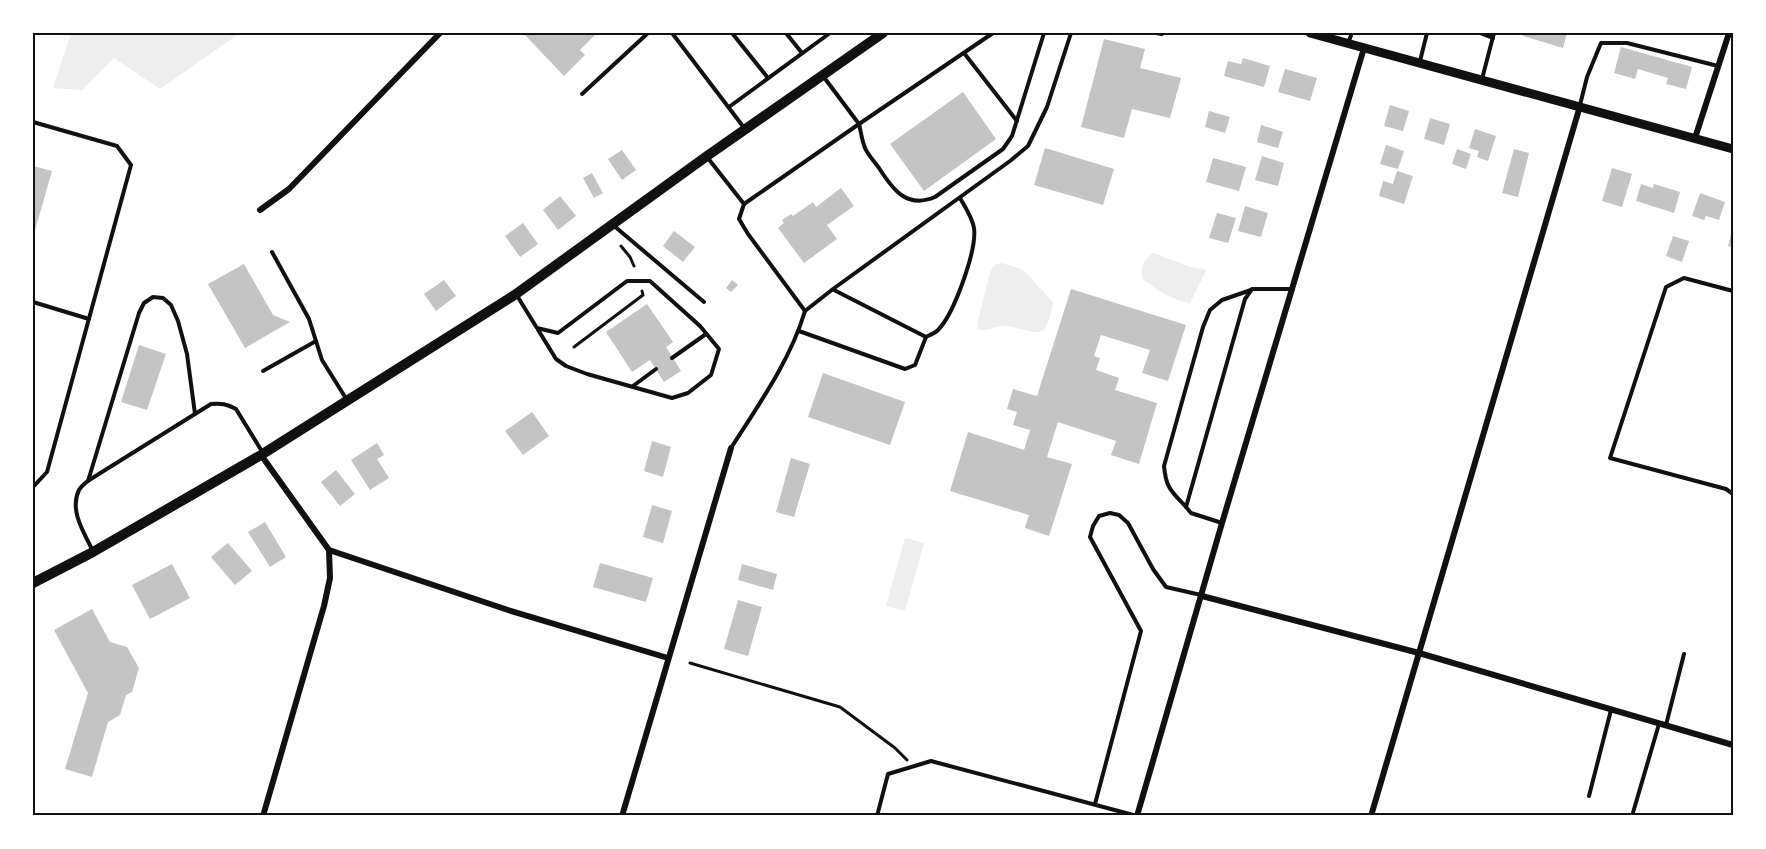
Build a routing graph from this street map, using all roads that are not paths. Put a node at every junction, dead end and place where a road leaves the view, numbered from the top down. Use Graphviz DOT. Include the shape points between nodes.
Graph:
graph roads {
  1 [pos="440,33"];
  2 [pos="648,33"];
  3 [pos="672,33"];
  4 [pos="732,33"];
  5 [pos="786,33"];
  6 [pos="830,33"];
  7 [pos="883,33"];
  8 [pos="993,33"];
  9 [pos="1044,33"];
  10 [pos="1071,33"];
  11 [pos="1156,33"];
  12 [pos="1162,33"];
  13 [pos="1310,33"];
  14 [pos="1352,33"];
  15 [pos="1427,33"];
  16 [pos="1480,33"];
  17 [pos="1729,33"];
  18 [pos="1493,35"];
  19 [pos="1348,44"];
  20 [pos="1364,48"];
  21 [pos="802,53"];
  22 [pos="964,53"];
  23 [pos="1420,63"];
  24 [pos="1718,66"];
  25 [pos="823,75"];
  26 [pos="768,78"];
  27 [pos="1482,80"];
  28 [pos="582,94"];
  29 [pos="1580,106"];
  30 [pos="729,107"];
  31 [pos="1017,122"];
  32 [pos="33,123"];
  33 [pos="859,124"];
  34 [pos="746,129"];
  35 [pos="1695,138"];
  36 [pos="1733,149"];
  37 [pos="707,156"];
  38 [pos="960,198"];
  39 [pos="744,204"];
  40 [pos="260,210"];
  41 [pos="612,224"];
  42 [pos="272,252"];
  43 [pos="833,289"];
  44 [pos="1293,289"];
  45 [pos="1252,290"];
  46 [pos="1733,291"];
  47 [pos="516,294"];
  48 [pos="33,302"];
  49 [pos="704,302"];
  50 [pos="805,311"];
  51 [pos="89,319"];
  52 [pos="537,328"];
  53 [pos="799,331"];
  54 [pos="706,334"];
  55 [pos="926,337"];
  56 [pos="316,341"];
  57 [pos="672,358"];
  58 [pos="656,369"];
  59 [pos="264,371"];
  60 [pos="632,387"];
  61 [pos="348,401"];
  62 [pos="195,414"];
  63 [pos="732,448"];
  64 [pos="262,455"];
  65 [pos="88,482"];
  66 [pos="33,487"];
  67 [pos="1733,494"];
  68 [pos="1186,507"];
  69 [pos="1222,523"];
  70 [pos="329,550"];
  71 [pos="93,552"];
  72 [pos="33,582"];
  73 [pos="1202,596"];
  74 [pos="1419,653"];
  75 [pos="1684,654"];
  76 [pos="668,658"];
  77 [pos="1611,710"];
  78 [pos="1662,725"];
  79 [pos="1733,745"];
  80 [pos="1589,796"];
  81 [pos="1095,804"];
  82 [pos="262,816"];
  83 [pos="622,816"];
  84 [pos="877,816"];
  85 [pos="1137,816"];
  86 [pos="1371,816"];
  87 [pos="1632,816"];
  1 -- 40 [label="street" via="289,189"];
  2 -- 28 [label="lane"];
  3 -- 30 [label="lane"];
  4 -- 26 [label="lane"];
  5 -- 21 [label="lane"];
  6 -- 21 [label="lane"];
  7 -- 25 [label="main road"];
  8 -- 22 [label="lane"];
  9 -- 31 [label="lane"];
  10 -- 38 [label="lane" via="1047,107 1028,146"];
  11 -- 12 [label="lane"];
  13 -- 19 [label="street"];
  14 -- 19 [label="lane"];
  15 -- 23 [label="lane"];
  16 -- 18 [label="lane"];
  17 -- 24 [label="street"];
  18 -- 27 [label="lane"];
  19 -- 20 [label="street"];
  20 -- 23 [label="street"];
  20 -- 44 [label="street"];
  21 -- 26 [label="lane"];
  22 -- 31 [label="lane"];
  22 -- 33 [label="lane"];
  23 -- 27 [label="street"];
  24 -- 29 [label="lane" via="1627,43 1601,43"];
  24 -- 35 [label="street"];
  25 -- 33 [label="lane"];
  25 -- 34 [label="main road"];
  26 -- 30 [label="lane"];
  27 -- 29 [label="street"];
  29 -- 35 [label="street"];
  29 -- 74 [label="street"];
  30 -- 34 [label="lane"];
  31 -- 33 [label="lane" via="1003,149 924,202 902,196 891,186 865,147"];
  32 -- 51 [label="lane" via="117,146 131,165"];
  33 -- 39 [label="lane"];
  34 -- 37 [label="main road"];
  35 -- 36 [label="street"];
  37 -- 39 [label="lane"];
  37 -- 41 [label="main road"];
  38 -- 43 [label="lane"];
  38 -- 55 [label="lane" via="974,228 972,249 953,307 939,329"];
  39 -- 50 [label="lane" via="739,219"];
  41 -- 47 [label="main road"];
  41 -- 49 [label="lane"];
  42 -- 56 [label="lane" via="309,319"];
  43 -- 50 [label="lane"];
  43 -- 55 [label="lane"];
  44 -- 45 [label="lane"];
  44 -- 69 [label="street"];
  45 -- 68 [label="lane" via="1245,299"];
  45 -- 68 [label="lane" via="1222,300 1210,310 1203,327 1164,466 1166,482"];
  46 -- 67 [label="lane" via="1684,278 1666,287 1610,458"];
  47 -- 52 [label="lane"];
  47 -- 61 [label="main road"];
  48 -- 51 [label="lane"];
  50 -- 53 [label="lane"];
  51 -- 66 [label="lane" via="47,472"];
  52 -- 54 [label="lane" via="558,333 627,281 650,280"];
  52 -- 60 [label="lane" via="556,359 566,366"];
  53 -- 55 [label="lane" via="905,369 915,365"];
  53 -- 63 [label="lane"];
  54 -- 57 [label="lane"];
  54 -- 60 [label="lane" via="719,350 711,375 688,393 672,398"];
  56 -- 59 [label="lane"];
  56 -- 61 [label="lane" via="322,360"];
  58 -- 60 [label="lane"];
  61 -- 64 [label="main road"];
  62 -- 64 [label="lane" via="219,403 236,409"];
  62 -- 65 [label="lane"];
  62 -- 65 [label="lane" via="178,321 171,305 163,298 153,297 139,313"];
  63 -- 76 [label="street"];
  64 -- 70 [label="street"];
  64 -- 71 [label="main road"];
  65 -- 71 [label="lane" via="80,488 75,505"];
  68 -- 69 [label="lane" via="1191,513"];
  69 -- 73 [label="street"];
  70 -- 76 [label="street"];
  70 -- 82 [label="street" via="330,578 324,606"];
  71 -- 72 [label="main road"];
  73 -- 74 [label="street"];
  73 -- 81 [label="lane" via="1166,587 1128,523 1119,515 1099,516 1090,537 1141,631"];
  73 -- 85 [label="street"];
  74 -- 77 [label="street"];
  74 -- 86 [label="street"];
  75 -- 78 [label="lane"];
  76 -- 83 [label="street"];
  77 -- 78 [label="street"];
  77 -- 80 [label="lane"];
  78 -- 79 [label="street"];
  78 -- 87 [label="lane"];
  81 -- 84 [label="lane" via="931,761 888,774"];
  81 -- 85 [label="lane"];
}
